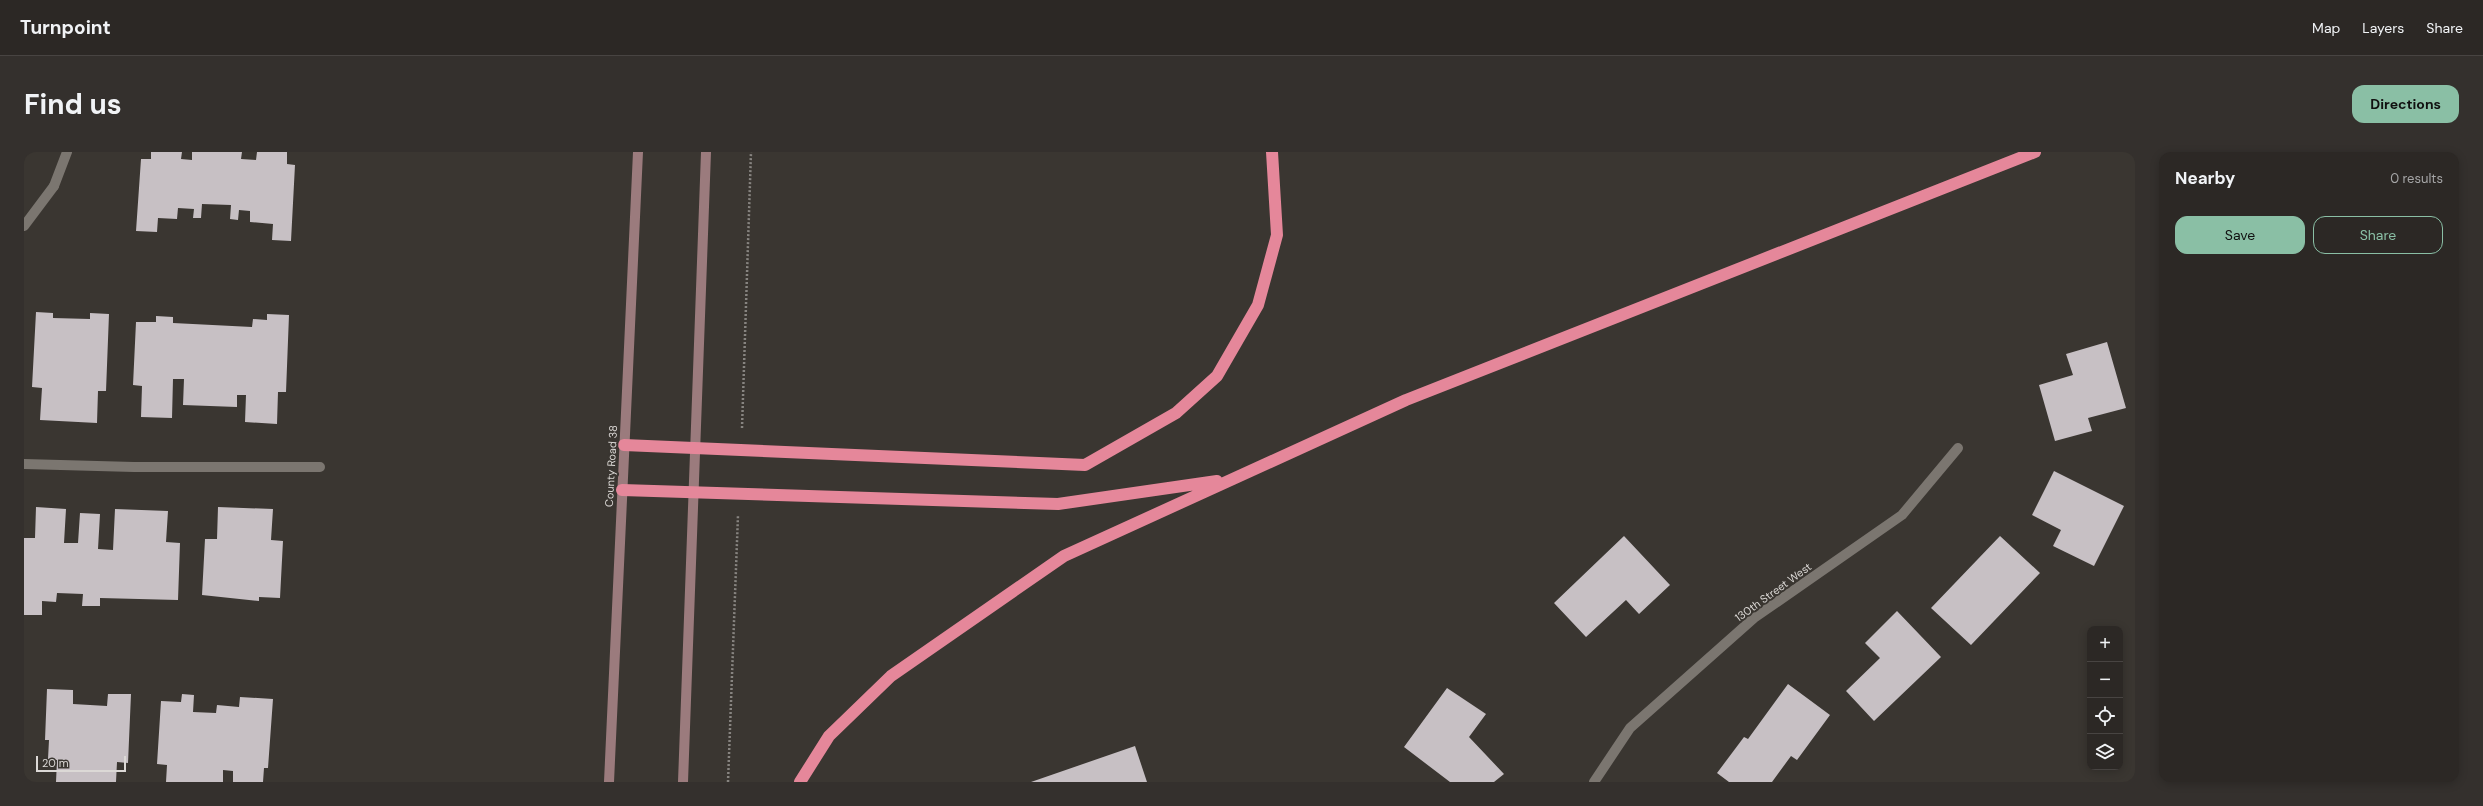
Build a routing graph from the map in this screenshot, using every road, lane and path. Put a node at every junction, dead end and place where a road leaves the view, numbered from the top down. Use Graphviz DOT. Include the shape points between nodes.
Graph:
graph roads {
  1 [pos="67,152"];
  2 [pos="638,152"];
  3 [pos="706,152"];
  4 [pos="1272,152"];
  5 [pos="2035,152"];
  6 [pos="24,226"];
  7 [pos="624,445"];
  8 [pos="695,448"];
  9 [pos="1958,448"];
  10 [pos="24,464"];
  11 [pos="320,467"];
  12 [pos="1232,479"];
  13 [pos="622,490"];
  14 [pos="694,492"];
  15 [pos="609,782"];
  16 [pos="683,782"];
  17 [pos="800,782"];
  18 [pos="1594,782"];
  1 -- 6 [label="street" via="54,186"];
  2 -- 7 [label="main road, County Road 38"];
  3 -- 8 [label="main road"];
  4 -- 8 [label="highway" via="1277,235 1258,305 1217,376 1176,413 1084,465"];
  5 -- 12 [label="highway" via="1406,400"];
  7 -- 8 [label="highway"];
  7 -- 13 [label="main road, County Road 38"];
  8 -- 14 [label="main road"];
  9 -- 18 [label="street, 130th Street West" via="1902,515 1754,618 1630,728"];
  10 -- 11 [label="street"];
  12 -- 14 [label="highway" via="1058,504"];
  12 -- 17 [label="highway" via="1064,556 891,676 829,736"];
  13 -- 14 [label="highway"];
  13 -- 15 [label="main road, County Road 38"];
  14 -- 16 [label="main road"];
}
